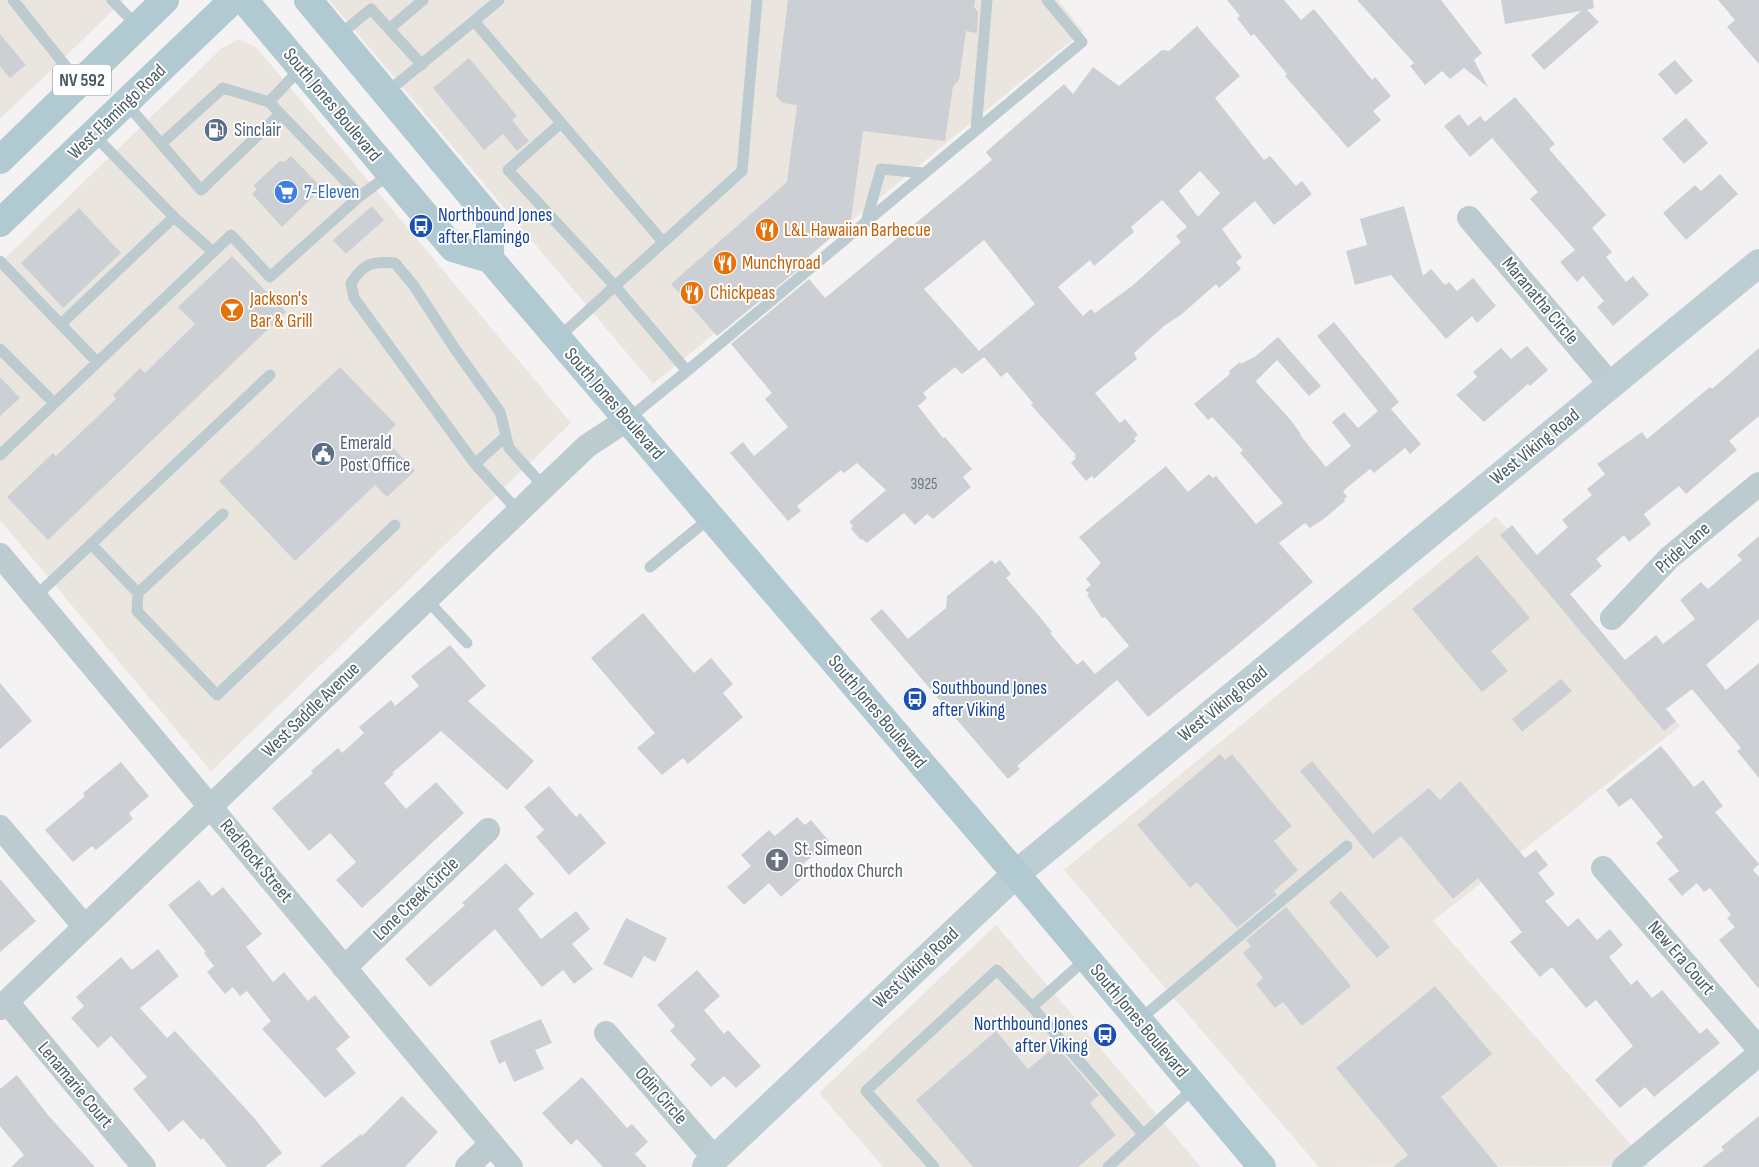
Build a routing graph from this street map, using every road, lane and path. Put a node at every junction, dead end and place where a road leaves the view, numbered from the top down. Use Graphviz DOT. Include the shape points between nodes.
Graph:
graph roads {
  1 [pos="13,0"];
  2 [pos="112,0"];
  3 [pos="164,0"];
  4 [pos="233,0"];
  5 [pos="244,0"];
  6 [pos="308,0"];
  7 [pos="423,0"];
  8 [pos="499,0"];
  9 [pos="757,0"];
  10 [pos="987,0"];
  11 [pos="1047,0"];
  12 [pos="372,4"];
  13 [pos="474,21"];
  14 [pos="137,26"];
  15 [pos="389,29"];
  16 [pos="338,36"];
  17 [pos="422,65"];
  18 [pos="301,68"];
  19 [pos="79,83"];
  20 [pos="386,94"];
  21 [pos="269,102"];
  22 [pos="126,103"];
  23 [pos="280,114"];
  24 [pos="561,123"];
  25 [pos="976,130"];
  26 [pos="94,134"];
  27 [pos="161,144"];
  28 [pos="0,160"];
  29 [pos="924,173"];
  30 [pos="390,174"];
  31 [pos="360,196"];
  32 [pos="174,216"];
  33 [pos="1469,218"];
  34 [pos="0,222"];
  35 [pos="866,222"];
  36 [pos="663,242"];
  37 [pos="213,252"];
  38 [pos="490,259"];
  39 [pos="0,261"];
  40 [pos="1759,263"];
  41 [pos="615,286"];
  42 [pos="61,324"];
  43 [pos="558,338"];
  44 [pos="0,349"];
  45 [pos="97,362"];
  46 [pos="687,371"];
  47 [pos="270,375"];
  48 [pos="1611,385"];
  49 [pos="54,403"];
  50 [pos="628,419"];
  51 [pos="506,436"];
  52 [pos="0,455"];
  53 [pos="475,464"];
  54 [pos="1759,484"];
  55 [pos="544,487"];
  56 [pos="519,512"];
  57 [pos="223,514"];
  58 [pos="712,517"];
  59 [pos="394,525"];
  60 [pos="91,544"];
  61 [pos="0,555"];
  62 [pos="650,568"];
  63 [pos="138,593"];
  64 [pos="35,597"];
  65 [pos="427,600"];
  66 [pos="1612,618"];
  67 [pos="467,643"];
  68 [pos="210,806"];
  69 [pos="0,827"];
  70 [pos="488,830"];
  71 [pos="1347,846"];
  72 [pos="1603,868"];
  73 [pos="1016,874"];
  74 [pos="85,927"];
  75 [pos="1087,958"];
  76 [pos="344,968"];
  77 [pos="3,1005"];
  78 [pos="1032,1007"];
  79 [pos="1139,1020"];
  80 [pos="606,1033"];
  81 [pos="1759,1049"];
  82 [pos="1759,1054"];
  83 [pos="1195,1087"];
  84 [pos="1143,1134"];
  85 [pos="492,1144"];
  86 [pos="710,1163"];
  87 [pos="144,1167"];
  88 [pos="467,1167"];
  89 [pos="511,1167"];
  90 [pos="934,1167"];
  91 [pos="1108,1167"];
  92 [pos="1262,1167"];
  93 [pos="1624,1167"];
  1 -- 19 [label="lane"];
  2 -- 14 [label="lane"];
  3 -- 14 [label="main road, NV 592"];
  4 -- 22 [label="main road, West Flamingo Road / NV 592"];
  5 -- 18 [label="main road, South Jones Boulevard"];
  6 -- 16 [label="main road"];
  7 -- 15 [label="lane"];
  8 -- 13 [label="lane"];
  9 -- 36 [label="lane" via="742,172"];
  10 -- 25 [label="lane"];
  11 -- 25 [label="lane" via="1082,42"];
  12 -- 15 [label="lane"];
  12 -- 16 [label="lane"];
  13 -- 17 [label="lane"];
  13 -- 24 [label="lane"];
  14 -- 19 [label="main road, NV 592"];
  15 -- 17 [label="lane"];
  16 -- 20 [label="main road"];
  17 -- 20 [label="lane"];
  18 -- 21 [label="lane"];
  18 -- 30 [label="main road, South Jones Boulevard"];
  19 -- 28 [label="main road, NV 592"];
  20 -- 38 [label="main road" via="490,218"];
  21 -- 23 [label="lane"];
  21 -- 27 [label="lane" via="223,88"];
  22 -- 26 [label="main road, West Flamingo Road / NV 592"];
  22 -- 27 [label="lane"];
  23 -- 27 [label="lane" via="201,190"];
  23 -- 31 [label="lane"];
  24 -- 36 [label="lane"];
  24 -- 41 [label="lane" via="508,170"];
  25 -- 29 [label="lane"];
  26 -- 32 [label="lane"];
  26 -- 34 [label="main road, West Flamingo Road / NV 592"];
  29 -- 35 [label="lane"];
  29 -- 35 [label="lane" via="881,169"];
  30 -- 31 [label="lane"];
  30 -- 38 [label="main road, South Jones Boulevard" via="453,248"];
  31 -- 37 [label="lane" via="270,278 231,234"];
  32 -- 37 [label="lane"];
  32 -- 42 [label="lane"];
  33 -- 48 [label="street, Maranatha Circle"];
  35 -- 46 [label="lane"];
  36 -- 41 [label="lane"];
  37 -- 45 [label="lane"];
  38 -- 43 [label="main road, South Jones Boulevard"];
  39 -- 42 [label="lane"];
  40 -- 48 [label="street, West Viking Road"];
  41 -- 43 [label="lane"];
  41 -- 46 [label="lane"];
  42 -- 45 [label="lane"];
  43 -- 50 [label="main road, South Jones Boulevard"];
  44 -- 49 [label="lane"];
  45 -- 49 [label="lane"];
  46 -- 50 [label="lane"];
  47 -- 60 [label="lane"];
  48 -- 73 [label="street, West Viking Road"];
  49 -- 52 [label="lane"];
  50 -- 55 [label="street, West Saddle Avenue" via="587,446"];
  50 -- 58 [label="main road, South Jones Boulevard"];
  51 -- 53 [label="lane"];
  51 -- 53 [label="lane" via="500,412 395,263 377,261 360,269 351,283 354,298"];
  51 -- 55 [label="lane" via="509,448"];
  53 -- 56 [label="lane"];
  54 -- 66 [label="street, Pride Lane" via="1668,558"];
  55 -- 56 [label="street, West Saddle Avenue"];
  56 -- 65 [label="street, West Saddle Avenue"];
  57 -- 63 [label="lane"];
  58 -- 62 [label="lane"];
  58 -- 73 [label="main road, South Jones Boulevard"];
  59 -- 63 [label="lane" via="217,695 137,611"];
  60 -- 63 [label="lane"];
  60 -- 64 [label="lane"];
  61 -- 64 [label="street, Red Rock Street"];
  64 -- 68 [label="street, Red Rock Street"];
  65 -- 67 [label="lane"];
  65 -- 68 [label="street, West Saddle Avenue"];
  68 -- 74 [label="street, West Saddle Avenue"];
  68 -- 76 [label="street, Red Rock Street"];
  69 -- 74 [label="street"];
  70 -- 76 [label="street, Lone Creek Circle"];
  71 -- 79 [label="lane"];
  72 -- 81 [label="street, New Era Court"];
  73 -- 75 [label="main road, South Jones Boulevard"];
  73 -- 86 [label="street, West Viking Road"];
  74 -- 77 [label="street, West Saddle Avenue"];
  75 -- 78 [label="lane"];
  75 -- 79 [label="main road, South Jones Boulevard"];
  76 -- 85 [label="street, Red Rock Street"];
  77 -- 87 [label="street, Lenamarie Court"];
  78 -- 84 [label="lane"];
  78 -- 90 [label="lane" via="997,970 866,1091"];
  79 -- 83 [label="main road, South Jones Boulevard"];
  80 -- 86 [label="street, Odin Circle"];
  82 -- 93 [label="street"];
  83 -- 84 [label="lane"];
  83 -- 92 [label="main road, South Jones Boulevard"];
  84 -- 91 [label="lane"];
  85 -- 88 [label="street"];
  85 -- 89 [label="street, Red Rock Street"];
}
